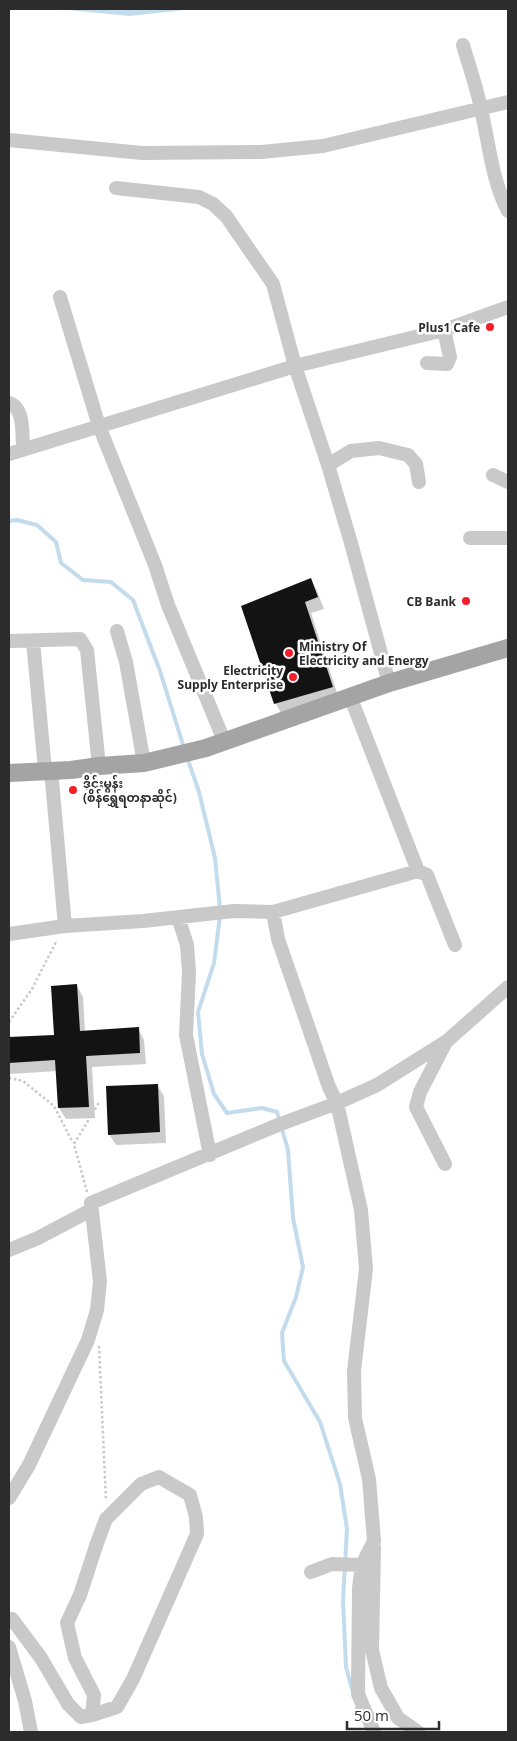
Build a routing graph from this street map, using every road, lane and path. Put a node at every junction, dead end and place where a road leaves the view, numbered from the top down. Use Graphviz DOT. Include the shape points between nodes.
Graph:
graph roads {
  1 [pos="463,45"];
  2 [pos="508,102"];
  3 [pos="481,108"];
  4 [pos="9,140"];
  5 [pos="116,188"];
  6 [pos="508,211"];
  7 [pos="60,297"];
  8 [pos="508,307"];
  9 [pos="444,330"];
  10 [pos="427,363"];
  11 [pos="295,366"];
  12 [pos="9,403"];
  13 [pos="99,426"];
  14 [pos="23,450"];
  15 [pos="9,454"];
  16 [pos="328,465"];
  17 [pos="493,475"];
  18 [pos="419,482"];
  19 [pos="508,482"];
  20 [pos="470,538"];
  21 [pos="508,538"];
  22 [pos="117,631"];
  23 [pos="9,641"];
  24 [pos="33,641"];
  25 [pos="508,648"];
  26 [pos="389,683"];
  27 [pos="350,696"];
  28 [pos="225,742"];
  29 [pos="144,763"];
  30 [pos="100,766"];
  31 [pos="48,770"];
  32 [pos="9,773"];
  33 [pos="418,871"];
  34 [pos="273,912"];
  35 [pos="178,917"];
  36 [pos="65,926"];
  37 [pos="9,934"];
  38 [pos="455,945"];
  39 [pos="508,987"];
  40 [pos="9,1022"];
  41 [pos="447,1041"];
  42 [pos="9,1078"];
  43 [pos="100,1101"];
  44 [pos="337,1103"];
  45 [pos="74,1144"];
  46 [pos="210,1154"];
  47 [pos="445,1164"];
  48 [pos="91,1207"];
  49 [pos="9,1250"];
  50 [pos="99,1340"];
  51 [pos="9,1498"];
  52 [pos="106,1519"];
  53 [pos="374,1541"];
  54 [pos="362,1566"];
  55 [pos="312,1572"];
  56 [pos="10,1617"];
  57 [pos="9,1647"];
  58 [pos="92,1715"];
  59 [pos="31,1732"];
  60 [pos="374,1732"];
  61 [pos="418,1732"];
  1 -- 3 [label="street"];
  2 -- 3 [label="street"];
  3 -- 4 [label="street" via="322,146 262,152 142,153"];
  3 -- 6 [label="street" via="487,142"];
  5 -- 11 [label="street" via="199,197 226,216 273,284"];
  7 -- 13 [label="street"];
  8 -- 9 [label="street"];
  9 -- 10 [label="street" via="449,361 447,364"];
  9 -- 11 [label="street"];
  11 -- 13 [label="street"];
  11 -- 16 [label="street"];
  12 -- 14 [label="street" via="20,412"];
  13 -- 14 [label="street"];
  13 -- 28 [label="street"];
  14 -- 15 [label="street"];
  16 -- 18 [label="street" via="351,451 380,448 408,455 416,464"];
  16 -- 26 [label="street"];
  17 -- 19 [label="street"];
  20 -- 21 [label="street"];
  22 -- 29 [label="street" via="126,662"];
  23 -- 24 [label="street"];
  24 -- 30 [label="street" via="80,639 87,650"];
  24 -- 31 [label="street"];
  25 -- 26 [label="main road"];
  26 -- 27 [label="main road"];
  27 -- 28 [label="main road"];
  27 -- 33 [label="street"];
  28 -- 29 [label="main road"];
  29 -- 30 [label="main road"];
  30 -- 31 [label="main road"];
  31 -- 32 [label="main road"];
  31 -- 36 [label="street"];
  33 -- 34 [label="street"];
  33 -- 38 [label="street" via="427,875"];
  34 -- 35 [label="street" via="234,911"];
  34 -- 44 [label="street" via="278,938"];
  35 -- 36 [label="street"];
  35 -- 46 [label="street" via="187,946 189,972 186,1035"];
  36 -- 37 [label="street"];
  36 -- 40 [label="path" via="32,989"];
  39 -- 41 [label="street"];
  41 -- 44 [label="street" via="377,1085"];
  41 -- 47 [label="street" via="420,1092 416,1107"];
  42 -- 45 [label="path" via="23,1082 54,1106"];
  43 -- 45 [label="path"];
  44 -- 46 [label="street"];
  44 -- 53 [label="street" via="361,1210 365,1249 366,1269 354,1371 354,1418 369,1479"];
  45 -- 48 [label="path"];
  46 -- 48 [label="street"];
  48 -- 49 [label="street" via="38,1238"];
  48 -- 51 [label="street" via="100,1281 97,1310 88,1340 29,1465"];
  50 -- 52 [label="path"];
  52 -- 58 [label="street" via="67,1623 75,1658 94,1695"];
  52 -- 58 [label="street" via="141,1484 158,1477 190,1495 197,1534 133,1680 117,1707"];
  53 -- 54 [label="street"];
  53 -- 61 [label="street" via="372,1650 381,1688 398,1718"];
  54 -- 55 [label="street" via="332,1564"];
  54 -- 60 [label="street" via="358,1694"];
  56 -- 58 [label="street" via="41,1658 68,1704 81,1717"];
  57 -- 59 [label="street"];
}
